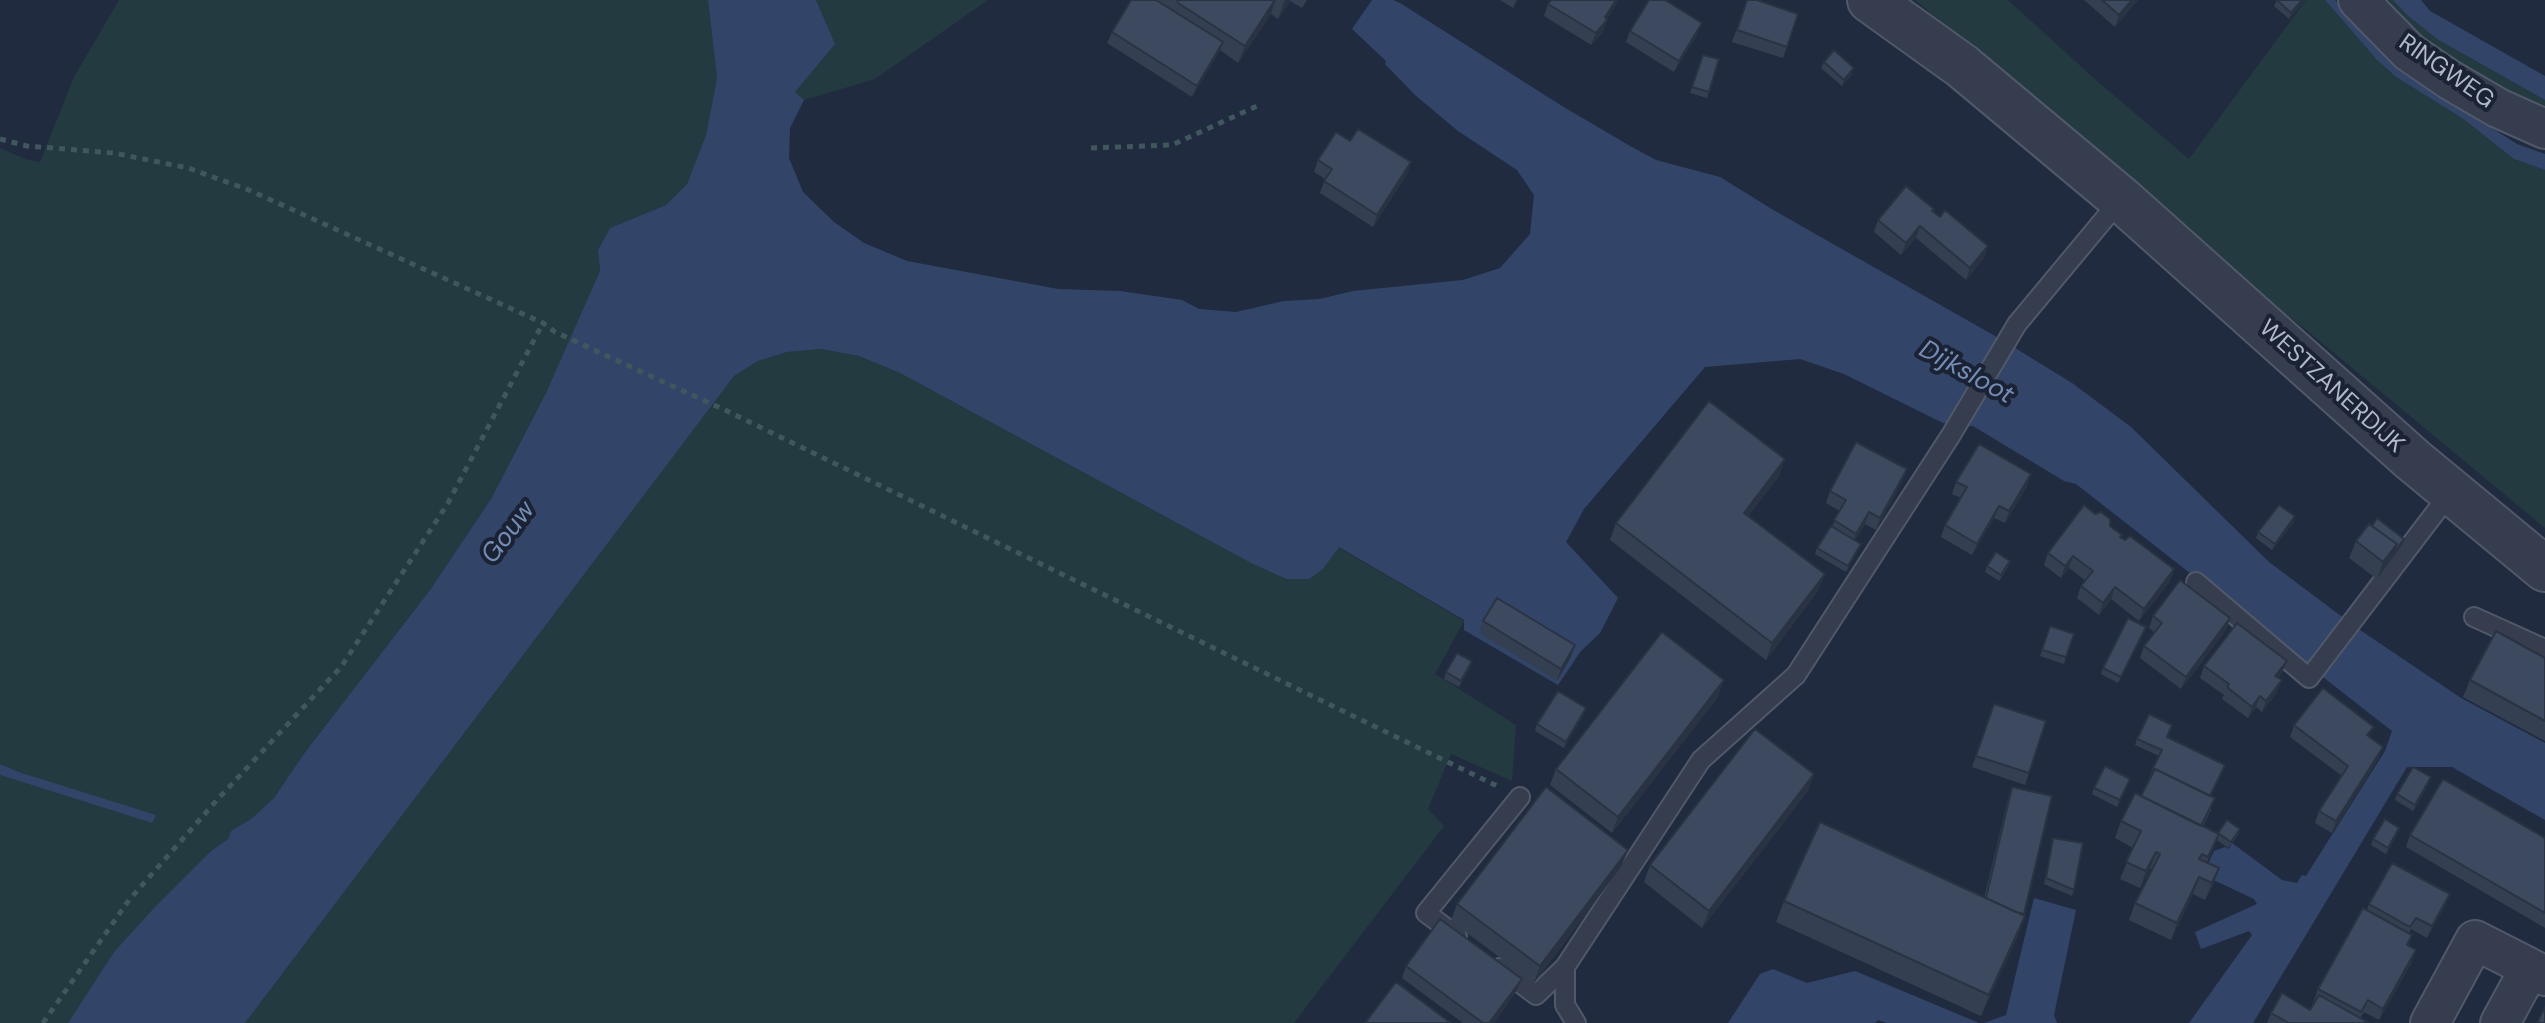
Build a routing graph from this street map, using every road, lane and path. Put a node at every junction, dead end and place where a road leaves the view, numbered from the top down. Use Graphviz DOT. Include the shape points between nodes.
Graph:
graph roads {
  1 [pos="1870,0"];
  2 [pos="2358,0"];
  3 [pos="1257,106"];
  4 [pos="2545,129"];
  5 [pos="0,139"];
  6 [pos="1091,148"];
  7 [pos="2121,199"];
  8 [pos="543,323"];
  9 [pos="2451,492"];
  10 [pos="2545,569"];
  11 [pos="2196,582"];
  12 [pos="2474,617"];
  13 [pos="2545,649"];
  14 [pos="1520,797"];
  15 [pos="1565,967"];
  16 [pos="2537,972"];
  17 [pos="43,1023"];
  18 [pos="1576,1023"];
  19 [pos="2430,1023"];
  20 [pos="2500,1023"];
  1 -- 7 [label="street, WESTZANERDIJK" via="1962,66"];
  2 -- 4 [label="street, RINGWEG" via="2419,59 2498,108"];
  3 -- 6 [label="path" via="1172,145"];
  5 -- 8 [label="path" via="188,168 249,190"];
  7 -- 9 [label="street, WESTZANERDIJK"];
  7 -- 15 [label="lane" via="2017,324 1796,675 1701,760"];
  8 -- 14 [label="path"];
  8 -- 17 [label="path" via="448,503 341,667 129,900"];
  9 -- 10 [label="street, WESTZANERDIJK"];
  9 -- 11 [label="lane" via="2309,678"];
  12 -- 13 [label="lane"];
  14 -- 15 [label="lane" via="1426,913 1536,995"];
  15 -- 18 [label="lane" via="1565,1005"];
  16 -- 19 [label="street" via="2475,940"];
  16 -- 20 [label="street"];
}
